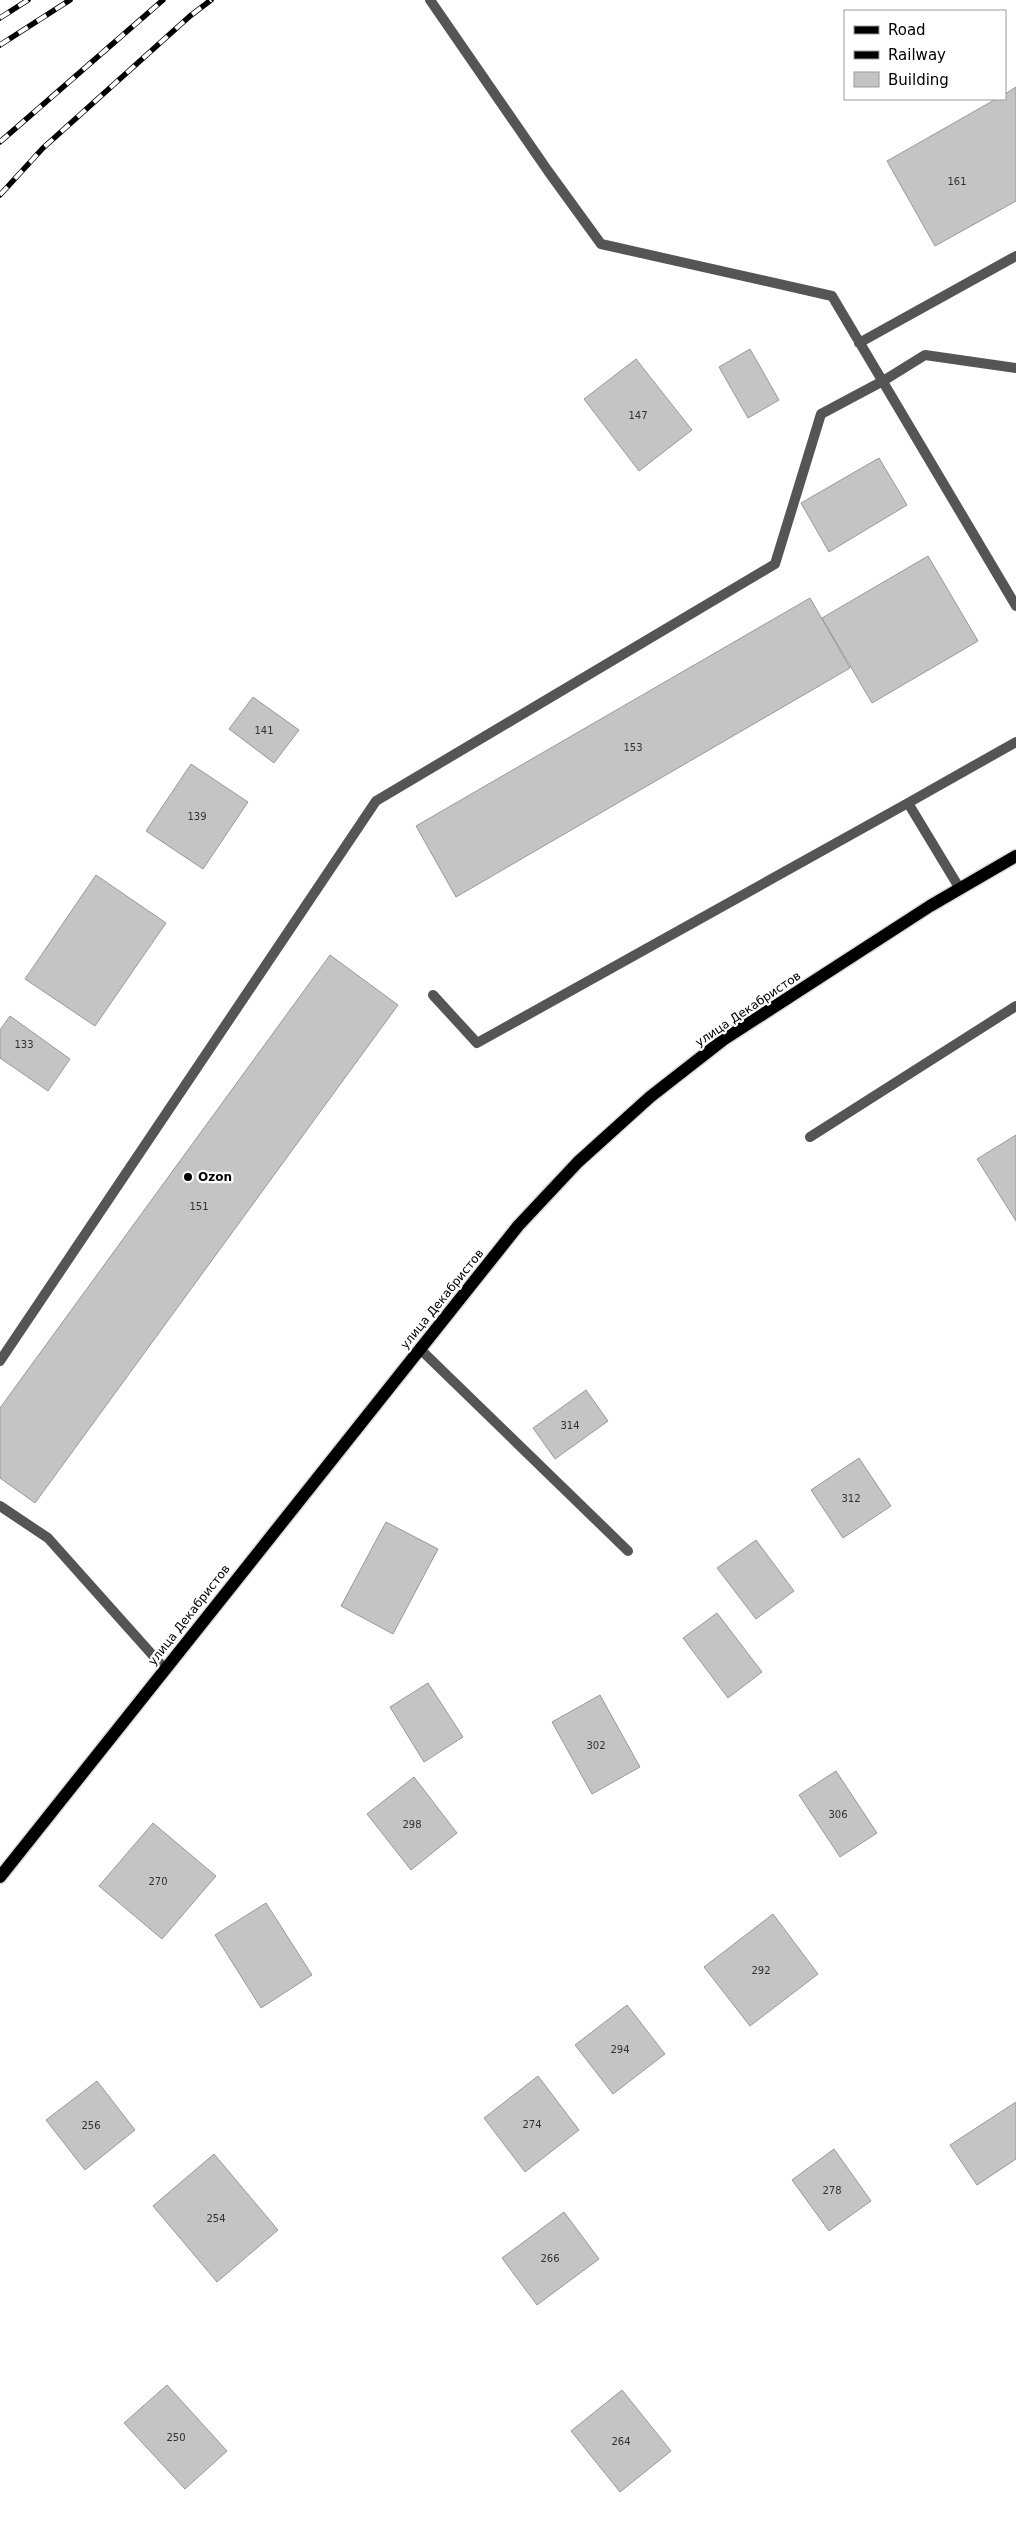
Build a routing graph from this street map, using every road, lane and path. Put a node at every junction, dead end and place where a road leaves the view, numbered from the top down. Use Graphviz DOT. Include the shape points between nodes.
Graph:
graph roads {
  1 [pos="430,0"];
  2 [pos="1016,256"];
  3 [pos="859,343"];
  4 [pos="1016,368"];
  5 [pos="883,382"];
  6 [pos="1016,606"];
  7 [pos="1016,742"];
  8 [pos="908,803"];
  9 [pos="1016,856"];
  10 [pos="960,889"];
  11 [pos="433,995"];
  12 [pos="1016,1006"];
  13 [pos="810,1137"];
  14 [pos="420,1349"];
  15 [pos="0,1361"];
  16 [pos="0,1506"];
  17 [pos="628,1551"];
  18 [pos="165,1669"];
  19 [pos="0,1877"];
  1 -- 3 [label="lane" via="601,244 832,296"];
  2 -- 3 [label="lane"];
  3 -- 5 [label="lane"];
  4 -- 5 [label="lane" via="925,356"];
  5 -- 6 [label="lane"];
  5 -- 15 [label="lane" via="821,414 774,564 376,801"];
  7 -- 8 [label="lane"];
  8 -- 10 [label="lane"];
  8 -- 11 [label="lane" via="477,1043"];
  9 -- 10 [label="main road, улица Декабристов"];
  10 -- 14 [label="main road, улица Декабристов" via="723,1040 650,1098 578,1162 518,1226"];
  12 -- 13 [label="lane"];
  14 -- 17 [label="lane"];
  14 -- 18 [label="main road, улица Декабристов"];
  16 -- 18 [label="lane" via="48,1538"];
  18 -- 19 [label="main road, улица Декабристов"];
}
